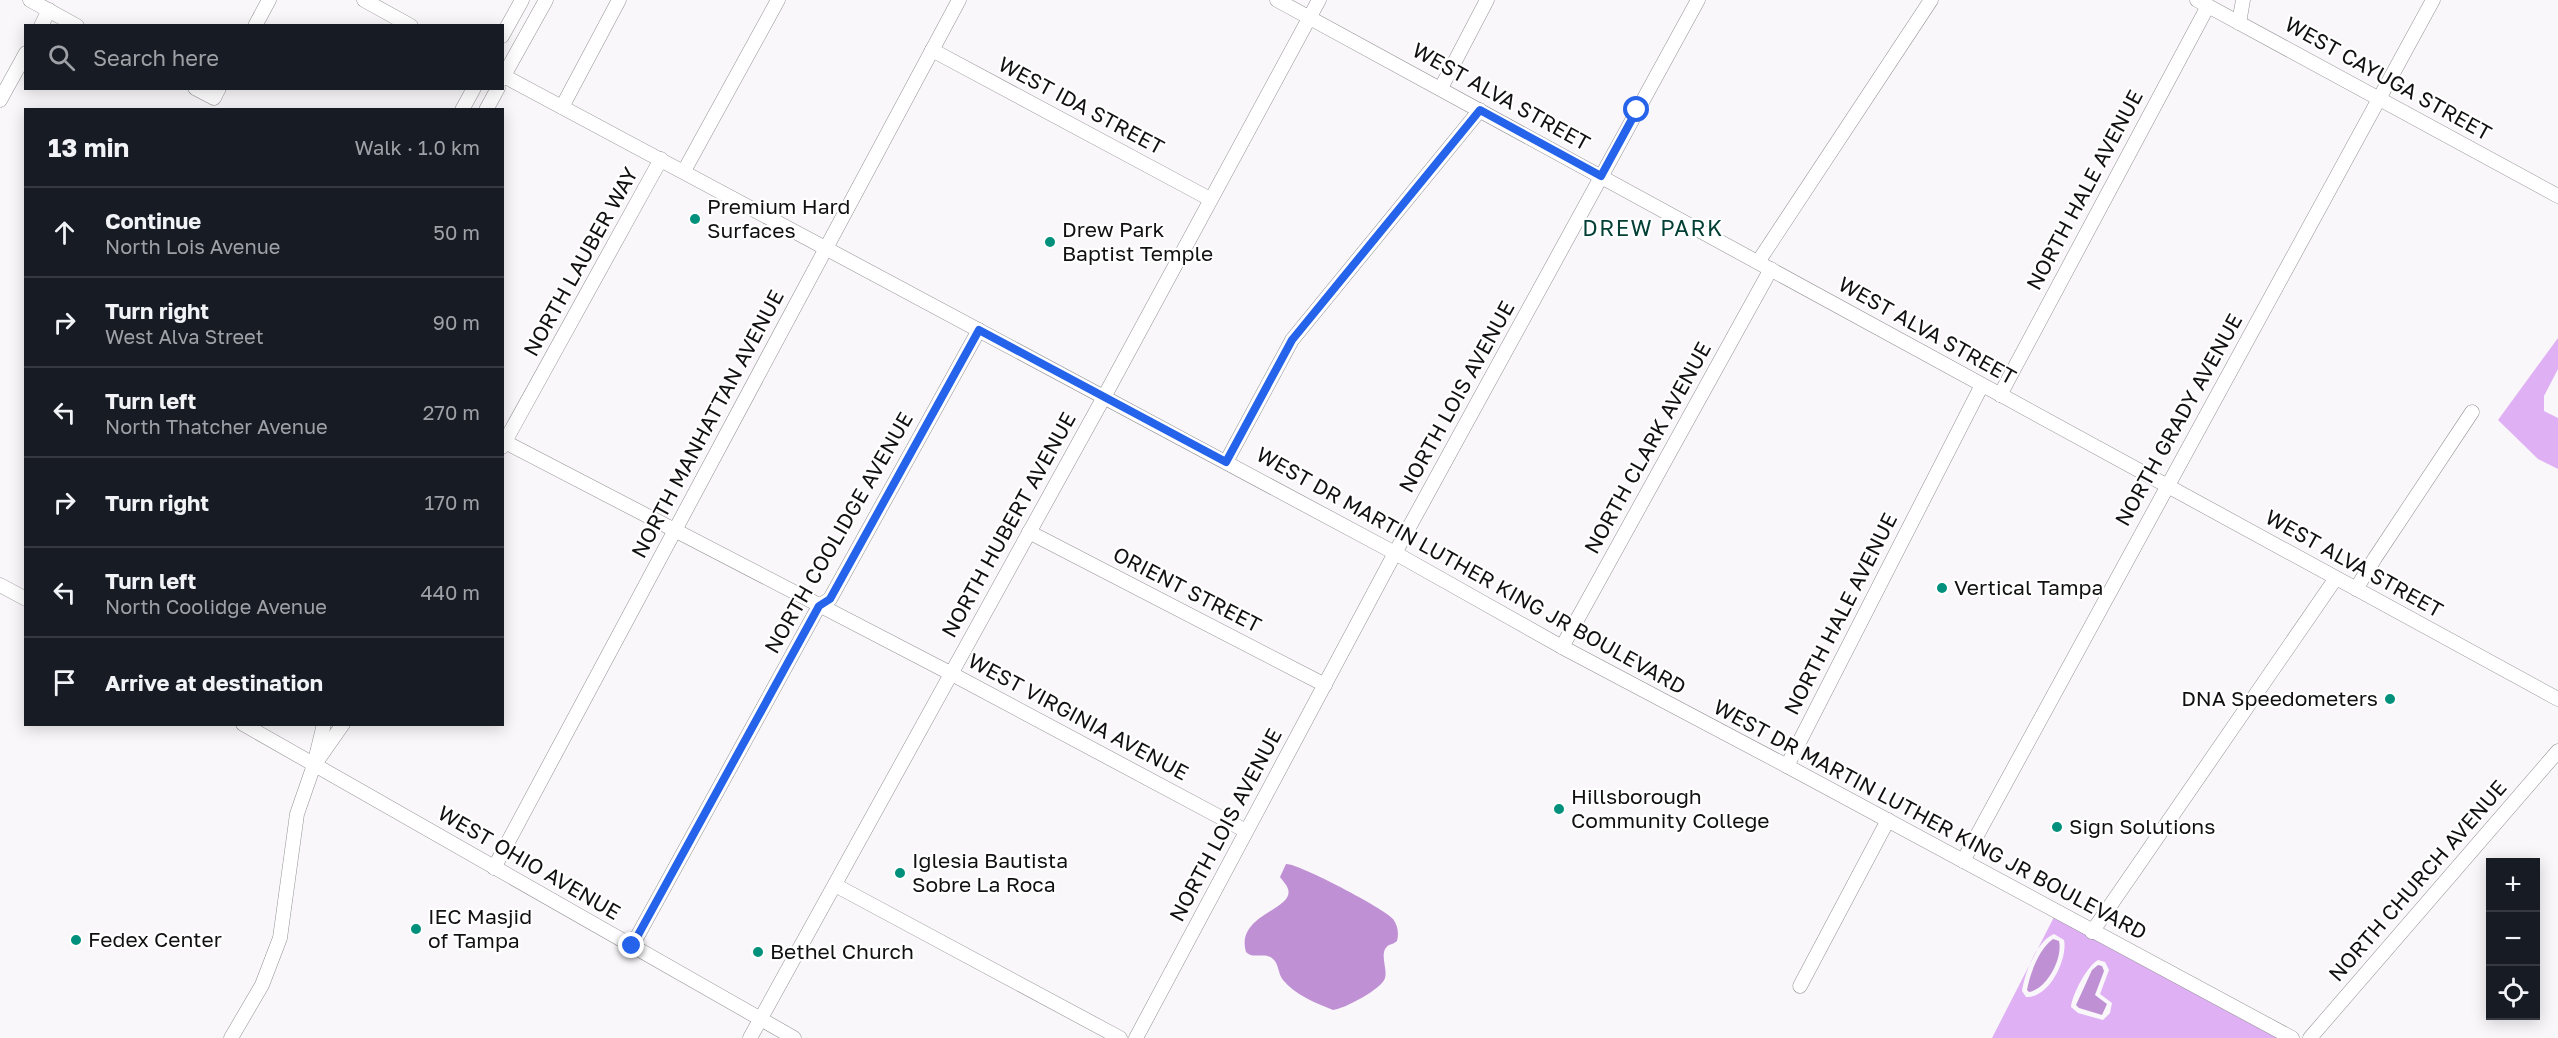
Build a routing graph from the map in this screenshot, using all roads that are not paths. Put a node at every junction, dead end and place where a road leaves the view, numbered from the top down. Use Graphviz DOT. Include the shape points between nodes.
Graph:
graph roads {
  1 [pos="30,0"];
  2 [pos="269,0"];
  3 [pos="364,0"];
  4 [pos="522,0"];
  5 [pos="546,0"];
  6 [pos="619,0"];
  7 [pos="778,0"];
  8 [pos="959,0"];
  9 [pos="1276,0"];
  10 [pos="1319,0"];
  11 [pos="1487,0"];
  12 [pos="1698,0"];
  13 [pos="1931,0"];
  14 [pos="2243,0"];
  15 [pos="2433,0"];
  16 [pos="2202,3"];
  17 [pos="49,10"];
  18 [pos="1309,18"];
  19 [pos="2239,23"];
  20 [pos="42,24"];
  21 [pos="74,24"];
  22 [pos="256,24"];
  23 [pos="407,24"];
  24 [pos="504,32"];
  25 [pos="932,50"];
  26 [pos="24,57"];
  27 [pos="504,75"];
  28 [pos="504,78"];
  29 [pos="1441,88"];
  30 [pos="473,90"];
  31 [pos="497,90"];
  32 [pos="2379,98"];
  33 [pos="0,100"];
  34 [pos="562,107"];
  35 [pos="463,108"];
  36 [pos="487,108"];
  37 [pos="1480,110"];
  38 [pos="661,159"];
  39 [pos="684,171"];
  40 [pos="1601,176"];
  41 [pos="2558,196"];
  42 [pos="1210,199"];
  43 [pos="826,249"];
  44 [pos="1758,262"];
  45 [pos="1771,269"];
  46 [pos="979,330"];
  47 [pos="1982,385"];
  48 [pos="2000,394"];
  49 [pos="1104,397"];
  50 [pos="2472,412"];
  51 [pos="504,445"];
  52 [pos="1226,462"];
  53 [pos="2167,485"];
  54 [pos="676,530"];
  55 [pos="1029,532"];
  56 [pos="1395,552"];
  57 [pos="2336,578"];
  58 [pos="0,585"];
  59 [pos="2356,589"];
  60 [pos="24,598"];
  61 [pos="819,606"];
  62 [pos="1563,647"];
  63 [pos="950,673"];
  64 [pos="1325,685"];
  65 [pos="2558,699"];
  66 [pos="246,726"];
  67 [pos="324,726"];
  68 [pos="342,726"];
  69 [pos="2558,752"];
  70 [pos="314,765"];
  71 [pos="1787,765"];
  72 [pos="1888,820"];
  73 [pos="1246,831"];
  74 [pos="1964,861"];
  75 [pos="494,868"];
  76 [pos="835,885"];
  77 [pos="2092,932"];
  78 [pos="632,946"];
  79 [pos="1800,986"];
  80 [pos="761,1019"];
  81 [pos="231,1038"];
  82 [pos="750,1038"];
  83 [pos="794,1038"];
  84 [pos="1120,1038"];
  85 [pos="1136,1038"];
  86 [pos="2292,1038"];
  87 [pos="2310,1038"];
  1 -- 17 [label="street"];
  2 -- 22 [label="street"];
  3 -- 23 [label="street"];
  4 -- 24 [label="street"];
  5 -- 27 [label="street"];
  6 -- 34 [label="street"];
  7 -- 39 [label="street"];
  8 -- 25 [label="street, NORTH MANHATTAN AVENUE"];
  9 -- 18 [label="street, WEST ALVA STREET"];
  10 -- 18 [label="street, NORTH HUBERT AVENUE"];
  11 -- 29 [label="street"];
  12 -- 40 [label="street, NORTH LOIS AVENUE"];
  13 -- 44 [label="street"];
  14 -- 19 [label="street"];
  15 -- 32 [label="street, NORTH GRADY AVENUE"];
  16 -- 19 [label="street, WEST CAYUGA STREET"];
  16 -- 48 [label="street, NORTH HALE AVENUE"];
  17 -- 20 [label="street"];
  17 -- 21 [label="street"];
  18 -- 29 [label="street, WEST ALVA STREET"];
  18 -- 42 [label="street, NORTH HUBERT AVENUE"];
  19 -- 32 [label="street, WEST CAYUGA STREET"];
  25 -- 42 [label="street, WEST IDA STREET"];
  25 -- 43 [label="street, NORTH MANHATTAN AVENUE"];
  26 -- 33 [label="street"];
  28 -- 34 [label="street, WEST DR MARTIN LUTHER KING JR BOULEVARD"];
  29 -- 37 [label="street, WEST ALVA STREET"];
  30 -- 35 [label="street"];
  31 -- 36 [label="street"];
  32 -- 41 [label="street, WEST CAYUGA STREET"];
  32 -- 53 [label="street, NORTH GRADY AVENUE"];
  34 -- 38 [label="street, WEST DR MARTIN LUTHER KING JR BOULEVARD"];
  37 -- 40 [label="street, WEST ALVA STREET"];
  37 -- 52 [label="street" via="1292,340"];
  38 -- 39 [label="street, WEST DR MARTIN LUTHER KING JR BOULEVARD"];
  38 -- 51 [label="street, NORTH LAUBER WAY"];
  39 -- 43 [label="street, WEST DR MARTIN LUTHER KING JR BOULEVARD"];
  40 -- 44 [label="street, WEST ALVA STREET"];
  40 -- 56 [label="street, NORTH LOIS AVENUE"];
  42 -- 49 [label="street, NORTH HUBERT AVENUE"];
  43 -- 46 [label="street, WEST DR MARTIN LUTHER KING JR BOULEVARD"];
  43 -- 54 [label="street, NORTH MANHATTAN AVENUE"];
  44 -- 45 [label="street, WEST ALVA STREET"];
  45 -- 47 [label="street, WEST ALVA STREET"];
  45 -- 62 [label="street, NORTH CLARK AVENUE"];
  46 -- 49 [label="street, WEST DR MARTIN LUTHER KING JR BOULEVARD"];
  46 -- 61 [label="street, NORTH COOLIDGE AVENUE" via="830,599"];
  47 -- 48 [label="street, WEST ALVA STREET"];
  47 -- 71 [label="street, NORTH HALE AVENUE"];
  48 -- 53 [label="street, WEST ALVA STREET"];
  49 -- 52 [label="street, WEST DR MARTIN LUTHER KING JR BOULEVARD"];
  49 -- 55 [label="street, NORTH HUBERT AVENUE"];
  50 -- 59 [label="street"];
  51 -- 54 [label="street, WEST VIRGINIA AVENUE"];
  52 -- 56 [label="street, WEST DR MARTIN LUTHER KING JR BOULEVARD"];
  53 -- 57 [label="street, WEST ALVA STREET"];
  53 -- 74 [label="street, NORTH GRADY AVENUE"];
  54 -- 61 [label="street, WEST VIRGINIA AVENUE"];
  54 -- 75 [label="street, NORTH MANHATTAN AVENUE"];
  55 -- 63 [label="street, NORTH HUBERT AVENUE"];
  55 -- 64 [label="street, ORIENT STREET"];
  56 -- 62 [label="street, WEST DR MARTIN LUTHER KING JR BOULEVARD"];
  56 -- 64 [label="street, NORTH LOIS AVENUE"];
  57 -- 59 [label="street, WEST ALVA STREET"];
  57 -- 77 [label="street"];
  58 -- 60 [label="street"];
  59 -- 65 [label="street, WEST ALVA STREET"];
  61 -- 63 [label="street, WEST VIRGINIA AVENUE"];
  61 -- 78 [label="street, NORTH COOLIDGE AVENUE"];
  62 -- 71 [label="street, WEST DR MARTIN LUTHER KING JR BOULEVARD"];
  63 -- 73 [label="street, WEST VIRGINIA AVENUE"];
  63 -- 76 [label="street, NORTH HUBERT AVENUE"];
  64 -- 73 [label="street, NORTH LOIS AVENUE"];
  66 -- 70 [label="street, WEST OHIO AVENUE"];
  67 -- 70 [label="street"];
  68 -- 70 [label="street"];
  69 -- 87 [label="street, NORTH CHURCH AVENUE"];
  70 -- 75 [label="street, WEST OHIO AVENUE"];
  70 -- 81 [label="street" via="297,814 280,938 261,985"];
  71 -- 72 [label="street, WEST DR MARTIN LUTHER KING JR BOULEVARD"];
  72 -- 74 [label="street, WEST DR MARTIN LUTHER KING JR BOULEVARD"];
  72 -- 79 [label="street"];
  73 -- 85 [label="street, NORTH LOIS AVENUE"];
  74 -- 77 [label="street, WEST DR MARTIN LUTHER KING JR BOULEVARD"];
  75 -- 78 [label="street, WEST OHIO AVENUE"];
  76 -- 80 [label="street, NORTH HUBERT AVENUE"];
  76 -- 84 [label="street"];
  77 -- 86 [label="street, WEST DR MARTIN LUTHER KING JR BOULEVARD"];
  78 -- 80 [label="street, WEST OHIO AVENUE"];
  80 -- 82 [label="street, NORTH HUBERT AVENUE"];
  80 -- 83 [label="street, WEST OHIO AVENUE"];
}
